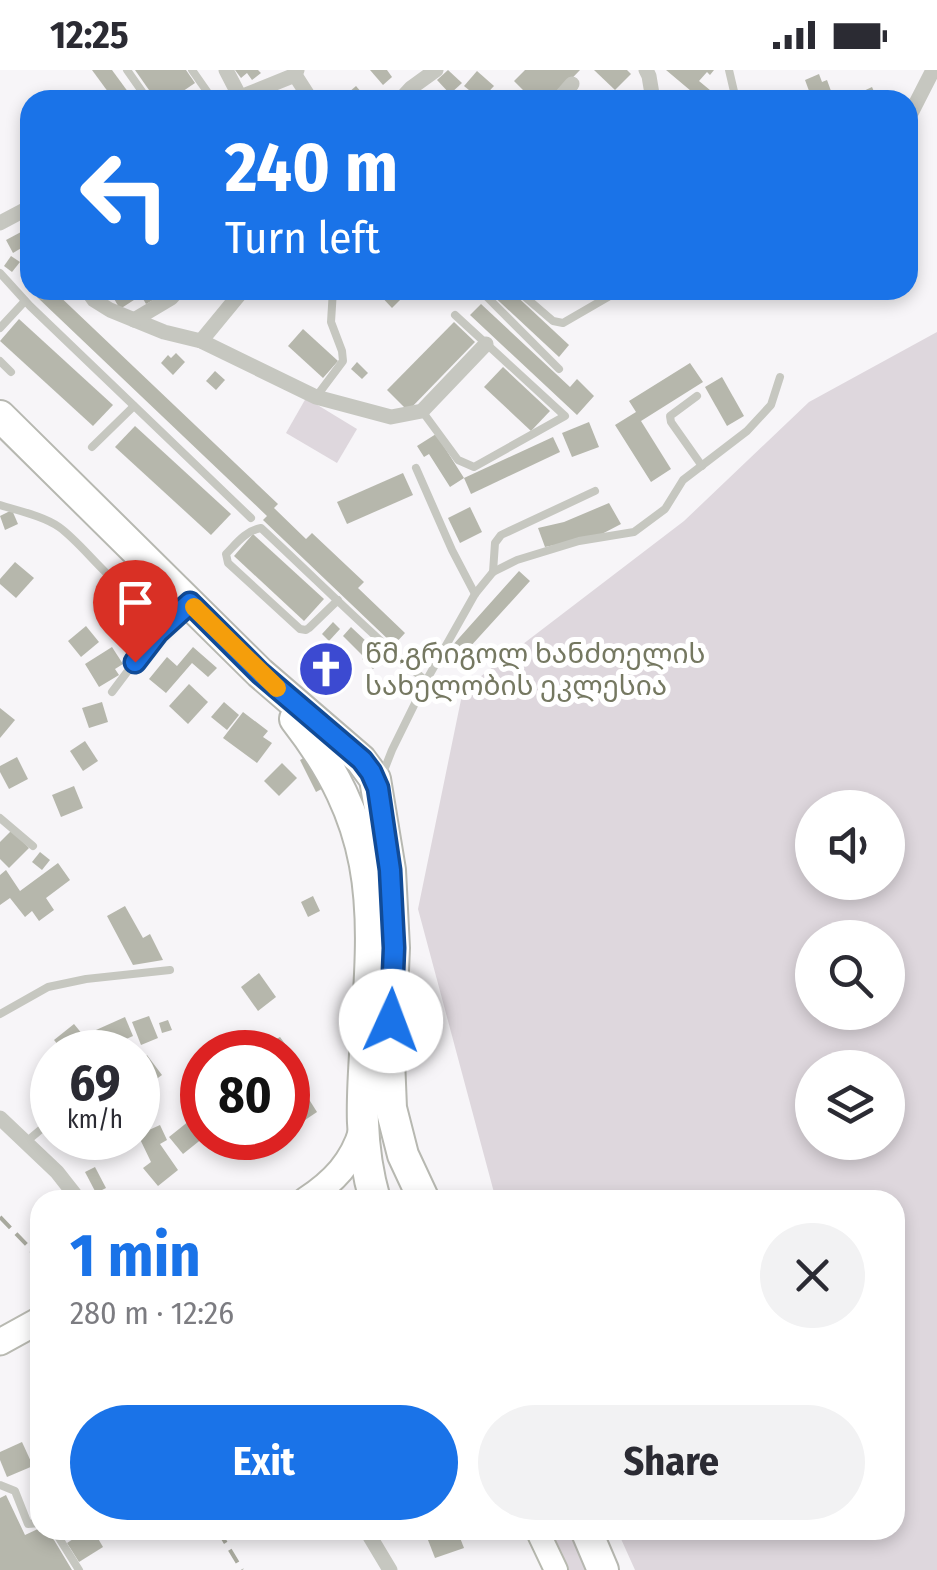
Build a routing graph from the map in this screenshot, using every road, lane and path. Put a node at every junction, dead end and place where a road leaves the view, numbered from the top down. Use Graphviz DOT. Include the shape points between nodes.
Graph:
graph roads {
  1 [pos="436,70"];
  2 [pos="932,70"];
  3 [pos="296,72"];
  4 [pos="572,84"];
  5 [pos="254,90"];
  6 [pos="412,90"];
  7 [pos="567,90"];
  8 [pos="918,99"];
  9 [pos="0,273"];
  10 [pos="20,295"];
  11 [pos="94,300"];
  12 [pos="168,300"];
  13 [pos="234,300"];
  14 [pos="332,300"];
  15 [pos="490,300"];
  16 [pos="529,300"];
  17 [pos="602,300"];
  18 [pos="25,301"];
  19 [pos="455,315"];
  20 [pos="134,320"];
  21 [pos="0,328"];
  22 [pos="201,341"];
  23 [pos="486,344"];
  24 [pos="0,361"];
  25 [pos="560,369"];
  26 [pos="11,372"];
  27 [pos="780,377"];
  28 [pos="697,396"];
  29 [pos="316,397"];
  30 [pos="134,406"];
  31 [pos="422,411"];
  32 [pos="0,416"];
  33 [pos="92,447"];
  34 [pos="702,466"];
  35 [pos="416,468"];
  36 [pos="595,491"];
  37 [pos="0,505"];
  38 [pos="251,518"];
  39 [pos="493,572"];
  40 [pos="474,594"];
  41 [pos="185,599"];
  42 [pos="338,600"];
  43 [pos="260,673"];
  44 [pos="426,681"];
  45 [pos="112,692"];
  46 [pos="379,768"];
  47 [pos="340,785"];
  48 [pos="0,818"];
  49 [pos="33,846"];
  50 [pos="170,970"];
  51 [pos="0,1014"];
  52 [pos="0,1118"];
  53 [pos="362,1130"];
  54 [pos="30,1139"];
  55 [pos="26,1142"];
  56 [pos="72,1190"];
  57 [pos="321,1190"];
  58 [pos="373,1190"];
  59 [pos="419,1190"];
  60 [pos="30,1325"];
  61 [pos="0,1342"];
  62 [pos="0,1485"];
  63 [pos="30,1524"];
  64 [pos="60,1540"];
  65 [pos="372,1540"];
  66 [pos="541,1540"];
  67 [pos="590,1540"];
  68 [pos="79,1570"];
  69 [pos="390,1570"];
  70 [pos="556,1570"];
  71 [pos="604,1570"];
  1 -- 6 [label="street"];
  2 -- 8 [label="street"];
  3 -- 5 [label="street"];
  4 -- 7 [label="street"];
  9 -- 10 [label="lane"];
  11 -- 20 [label="street"];
  12 -- 20 [label="street"];
  13 -- 22 [label="street"];
  14 -- 29 [label="lane" via="343,361"];
  15 -- 25 [label="lane"];
  16 -- 17 [label="lane" via="562,323"];
  18 -- 21 [label="lane"];
  18 -- 30 [label="lane"];
  19 -- 23 [label="lane"];
  20 -- 22 [label="street"];
  22 -- 29 [label="street"];
  23 -- 31 [label="street"];
  23 -- 31 [label="lane" via="565,416 474,467 458,460"];
  24 -- 26 [label="lane"];
  27 -- 34 [label="lane" via="770,405"];
  28 -- 34 [label="lane" via="670,416"];
  29 -- 31 [label="street" via="392,416"];
  30 -- 33 [label="lane"];
  30 -- 38 [label="lane"];
  32 -- 41 [label="highway"];
  34 -- 39 [label="lane" via="683,480 665,509 634,532 579,542"];
  35 -- 40 [label="lane"];
  36 -- 39 [label="lane" via="501,536"];
  37 -- 41 [label="lane" via="56,524 139,598"];
  39 -- 40 [label="lane"];
  40 -- 44 [label="lane"];
  41 -- 43 [label="highway"];
  41 -- 45 [label="lane"];
  42 -- 42 [label="lane" via="309,628 300,628 226,554 261,528"];
  42 -- 44 [label="lane"];
  43 -- 46 [label="highway"];
  43 -- 47 [label="highway"];
  44 -- 46 [label="lane"];
  46 -- 47 [label="highway" via="352,768"];
  46 -- 59 [label="highway" via="394,948 391,1108"];
  47 -- 53 [label="highway" via="363,847 371,904"];
  48 -- 49 [label="lane"];
  50 -- 51 [label="lane" via="48,987"];
  52 -- 55 [label="street"];
  53 -- 57 [label="main road" via="353,1156"];
  53 -- 58 [label="highway"];
  54 -- 55 [label="lane"];
  55 -- 56 [label="street"];
  60 -- 61 [label="main road"];
  62 -- 63 [label="lane" via="15,1491"];
  64 -- 68 [label="lane"];
  65 -- 69 [label="street"];
  66 -- 70 [label="main road"];
  67 -- 71 [label="highway"];
}
